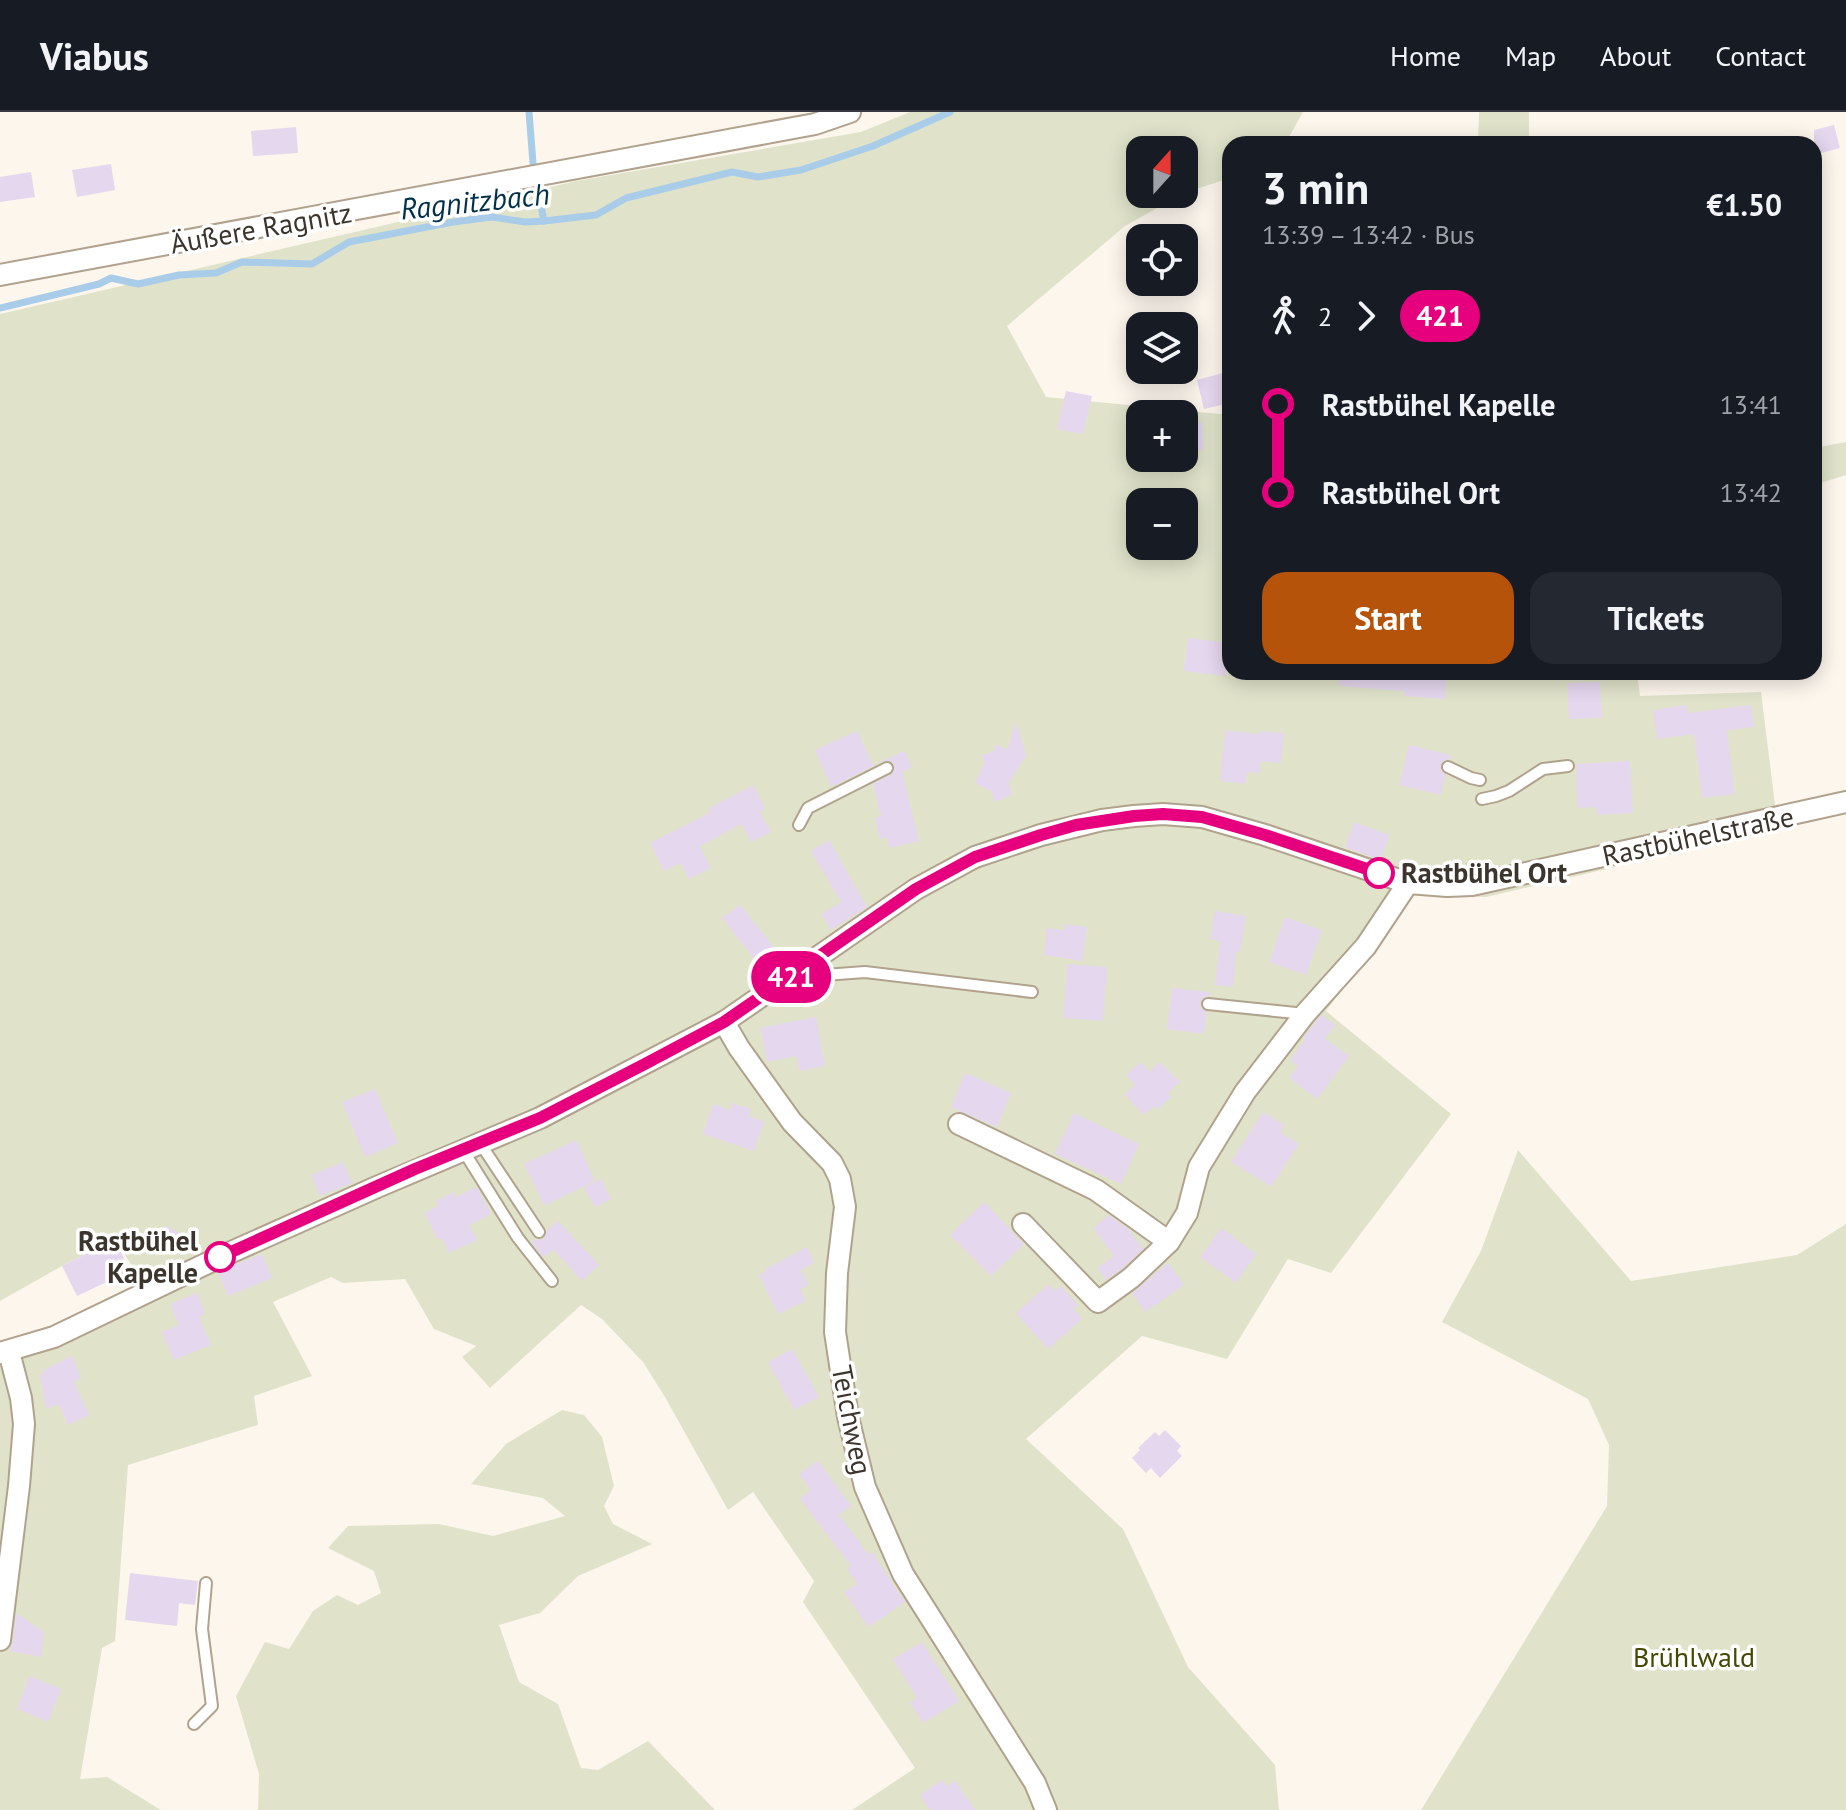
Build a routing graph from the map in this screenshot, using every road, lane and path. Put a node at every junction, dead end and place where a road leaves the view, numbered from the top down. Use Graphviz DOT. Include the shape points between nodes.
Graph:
graph roads {
  1 [pos="850,112"];
  2 [pos="0,275"];
  3 [pos="1568,766"];
  4 [pos="1448,767"];
  5 [pos="887,768"];
  6 [pos="1480,780"];
  7 [pos="1482,799"];
  8 [pos="1846,802"];
  9 [pos="799,825"];
  10 [pos="1408,883"];
  11 [pos="791,977"];
  12 [pos="1032,992"];
  13 [pos="1208,1004"];
  14 [pos="1305,1014"];
  15 [pos="724,1022"];
  16 [pos="959,1124"];
  17 [pos="472,1147"];
  18 [pos="1023,1224"];
  19 [pos="539,1232"];
  20 [pos="1169,1242"];
  21 [pos="552,1281"];
  22 [pos="4,1352"];
  23 [pos="206,1583"];
  24 [pos="3,1596"];
  25 [pos="0,1640"];
  26 [pos="194,1724"];
  27 [pos="1046,1810"];
  1 -- 2 [label="street, Äußere Ragnitz" via="815,124"];
  3 -- 7 [label="lane" via="1543,769 1509,791"];
  4 -- 6 [label="lane"];
  5 -- 9 [label="lane" via="808,808"];
  8 -- 10 [label="street, Rastbühelstraße" via="1472,885"];
  10 -- 11 [label="street, Rastbühelstraße" via="1202,817 1163,814 1102,820 975,857 916,889"];
  10 -- 14 [label="street" via="1366,946"];
  11 -- 12 [label="lane" via="865,972"];
  11 -- 15 [label="street, Rastbühelstraße"];
  13 -- 14 [label="lane"];
  14 -- 20 [label="street" via="1245,1092 1199,1167 1187,1213"];
  15 -- 17 [label="street, Rastbühelstraße" via="540,1118"];
  15 -- 27 [label="street, Teichweg" via="792,1122 832,1163 840,1179 845,1207 835,1332 865,1487 903,1574 1035,1783"];
  16 -- 20 [label="street" via="1096,1190"];
  17 -- 19 [label="lane"];
  17 -- 21 [label="lane" via="518,1238"];
  17 -- 22 [label="street, Rastbühelstraße" via="54,1337"];
  18 -- 20 [label="street" via="1098,1302"];
  22 -- 24 [label="street" via="21,1398 24,1424"];
  23 -- 26 [label="lane" via="202,1629 212,1706"];
  24 -- 25 [label="street"];
}
